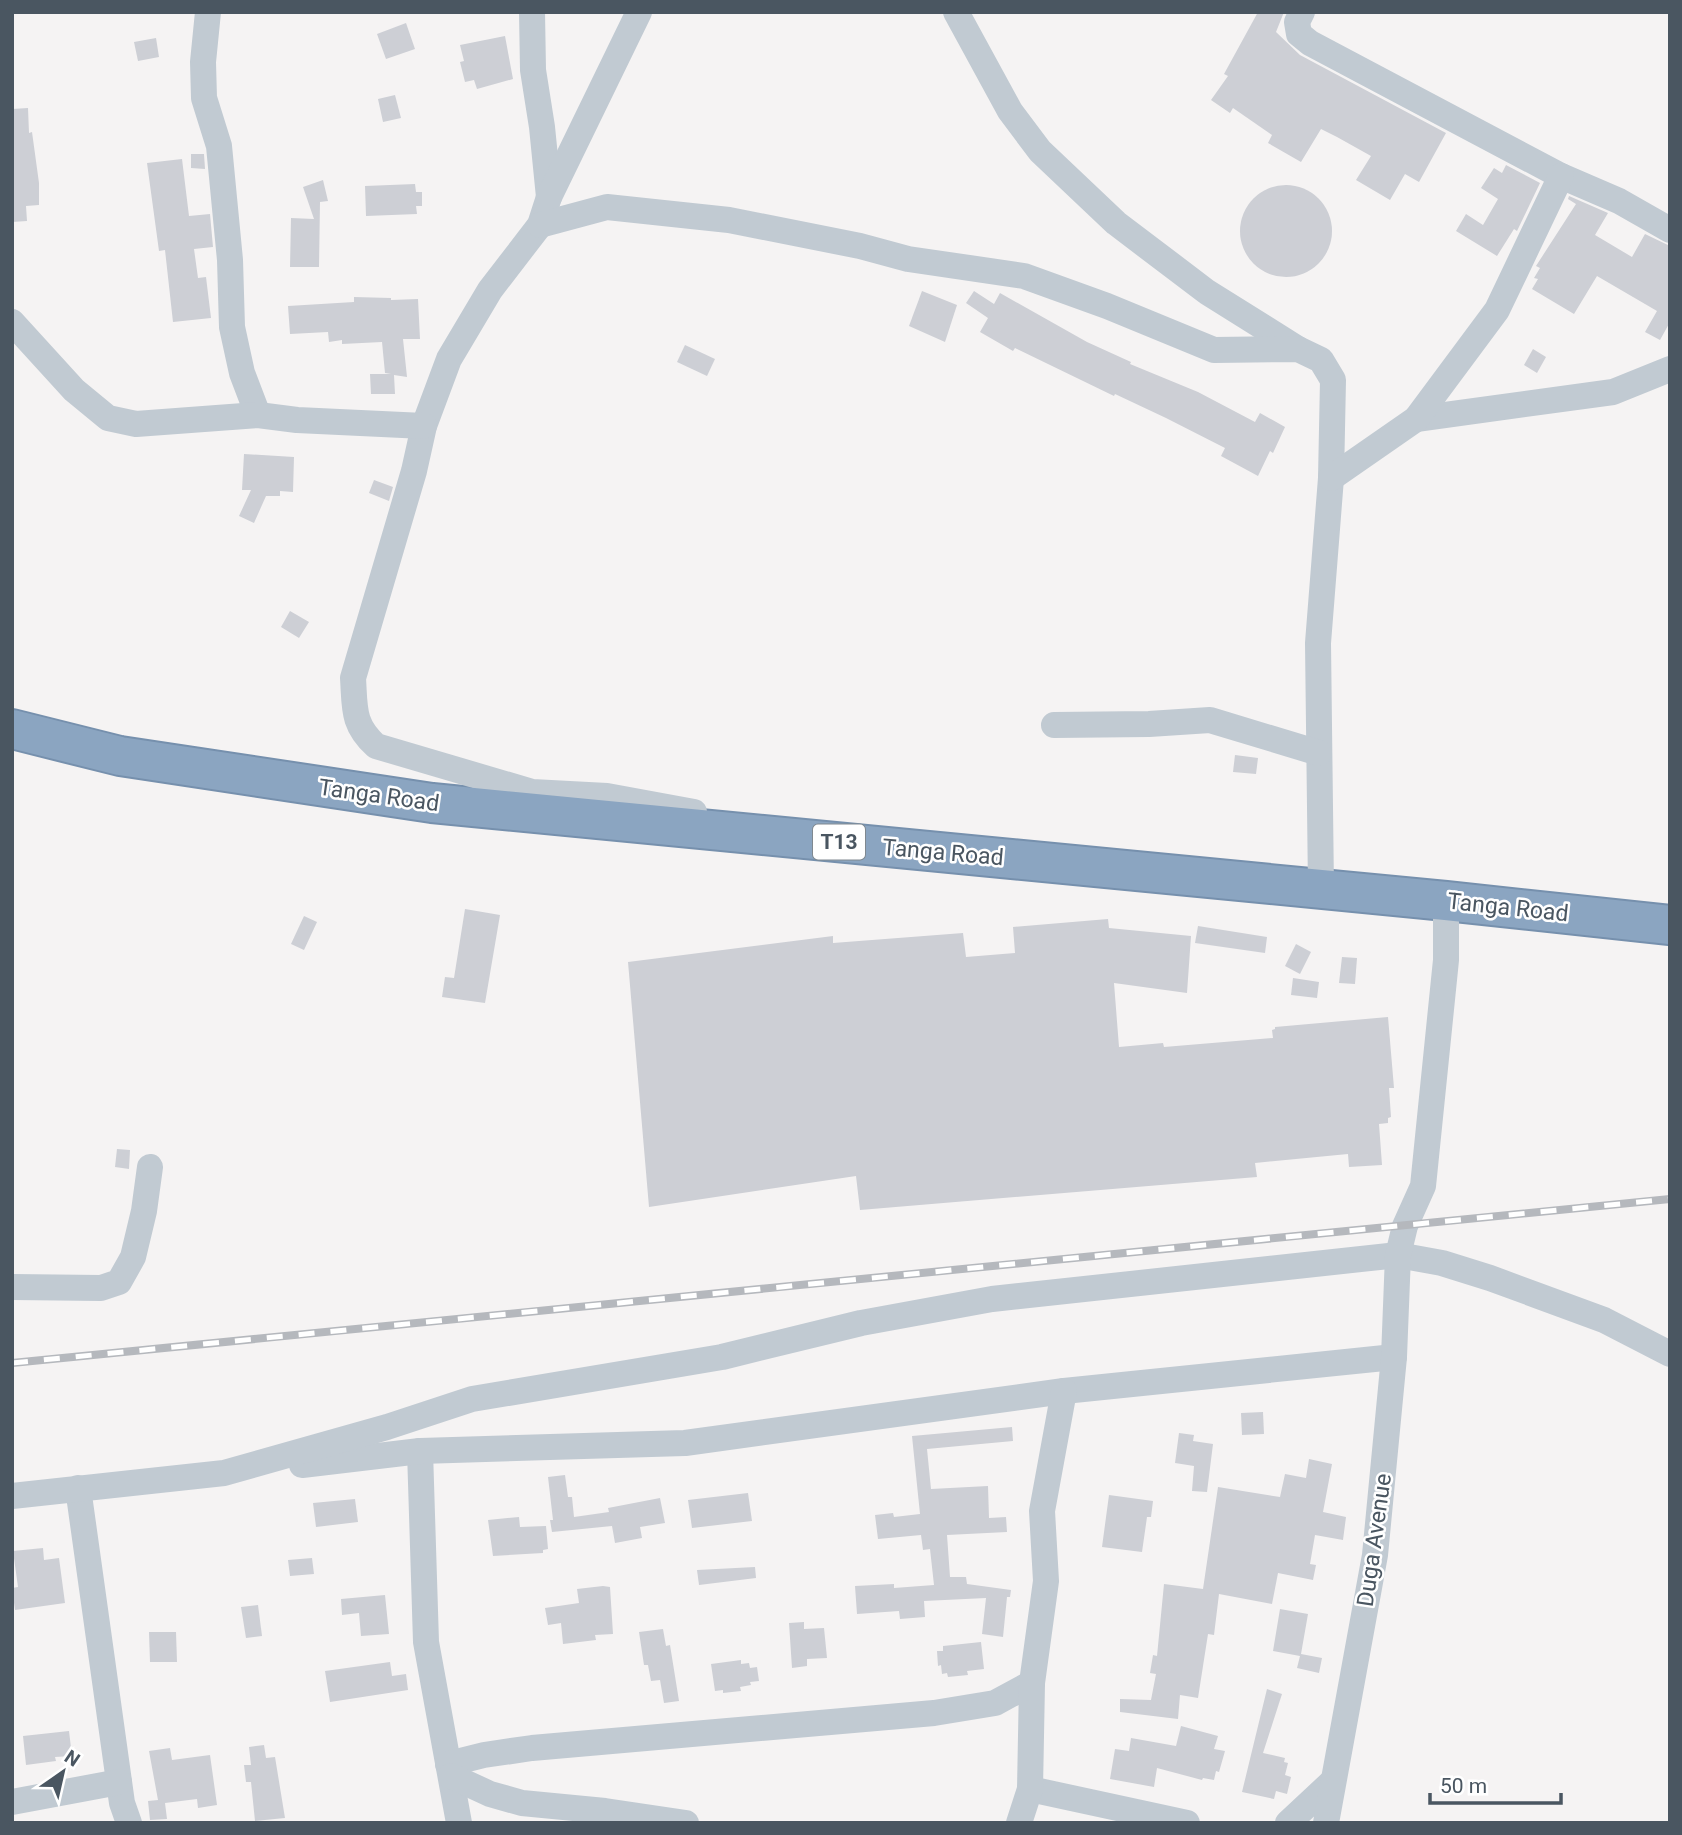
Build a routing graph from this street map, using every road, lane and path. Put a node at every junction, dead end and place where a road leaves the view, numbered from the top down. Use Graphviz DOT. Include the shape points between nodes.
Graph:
graph roads {
  1 [pos="208,12"];
  2 [pos="532,12"];
  3 [pos="639,12"];
  4 [pos="956,12"];
  5 [pos="1302,12"];
  6 [pos="1561,176"];
  7 [pos="549,197"];
  8 [pos="540,225"];
  9 [pos="1670,230"];
  10 [pos="12,322"];
  11 [pos="1298,349"];
  12 [pos="1668,366"];
  13 [pos="258,415"];
  14 [pos="1416,419"];
  15 [pos="424,426"];
  16 [pos="1331,478"];
  17 [pos="1054,725"];
  18 [pos="12,729"];
  19 [pos="1319,753"];
  20 [pos="808,839"];
  21 [pos="1321,889"];
  22 [pos="1446,901"];
  23 [pos="1670,925"];
  24 [pos="150,1167"];
  25 [pos="1398,1255"];
  26 [pos="12,1287"];
  27 [pos="1670,1354"];
  28 [pos="1394,1357"];
  29 [pos="1064,1391"];
  30 [pos="420,1451"];
  31 [pos="224,1473"];
  32 [pos="78,1488"];
  33 [pos="12,1496"];
  34 [pos="1032,1683"];
  35 [pos="449,1770"];
  36 [pos="1333,1781"];
  37 [pos="119,1782"];
  38 [pos="1030,1789"];
  39 [pos="12,1802"];
  40 [pos="129,1823"];
  41 [pos="459,1823"];
  42 [pos="686,1823"];
  43 [pos="1019,1823"];
  44 [pos="1187,1823"];
  45 [pos="1288,1823"];
  46 [pos="1326,1823"];
  1 -- 13 [label="street" via="204,98 219,146 232,327"];
  2 -- 7 [label="street" via="533,70"];
  3 -- 7 [label="street"];
  4 -- 11 [label="street" via="1010,111 1040,151 1116,223 1207,292"];
  5 -- 6 [label="street" via="1297,22 1299,34 1310,43"];
  6 -- 9 [label="street"];
  6 -- 14 [label="street" via="1497,310"];
  7 -- 8 [label="street"];
  8 -- 11 [label="street" via="607,207 729,220 908,259 1024,276 1214,350"];
  8 -- 15 [label="street" via="489,289 449,359"];
  10 -- 13 [label="street" via="74,390 108,418 136,424"];
  11 -- 16 [label="street" via="1321,360 1334,380"];
  12 -- 14 [label="street" via="1613,391"];
  13 -- 15 [label="street"];
  14 -- 16 [label="street"];
  15 -- 20 [label="street" via="353,678 361,732 376,746 532,792 607,796"];
  16 -- 19 [label="street" via="1318,643"];
  17 -- 19 [label="street" via="1210,720"];
  18 -- 20 [label="highway, Tanga Road / T13" via="120,755 432,803"];
  19 -- 21 [label="street"];
  20 -- 21 [label="highway, Tanga Road / T13"];
  21 -- 22 [label="highway, Tanga Road / T13"];
  22 -- 23 [label="highway, Tanga Road / T13"];
  22 -- 25 [label="street, Duga Avenue" via="1446,961 1423,1186"];
  24 -- 26 [label="street" via="133,1256 119,1282 101,1288"];
  25 -- 27 [label="street" via="1490,1278 1604,1320"];
  25 -- 28 [label="street, Duga Avenue"];
  25 -- 31 [label="street" via="992,1299 860,1323 722,1357 472,1398"];
  28 -- 29 [label="street"];
  28 -- 36 [label="street, Duga Avenue" via="1375,1555"];
  29 -- 30 [label="street" via="685,1443"];
  29 -- 34 [label="street" via="1042,1511 1045,1581"];
  30 -- 31 [label="street"];
  30 -- 35 [label="street" via="426,1642"];
  31 -- 32 [label="street"];
  32 -- 33 [label="street"];
  32 -- 37 [label="street"];
  34 -- 35 [label="street" via="995,1703 934,1713 531,1748 484,1755"];
  34 -- 38 [label="street"];
  35 -- 41 [label="street"];
  35 -- 42 [label="street" via="491,1794 522,1803"];
  36 -- 45 [label="street"];
  36 -- 46 [label="street, Duga Avenue"];
  37 -- 39 [label="street"];
  37 -- 40 [label="street"];
  38 -- 43 [label="street"];
  38 -- 44 [label="street"];
}
